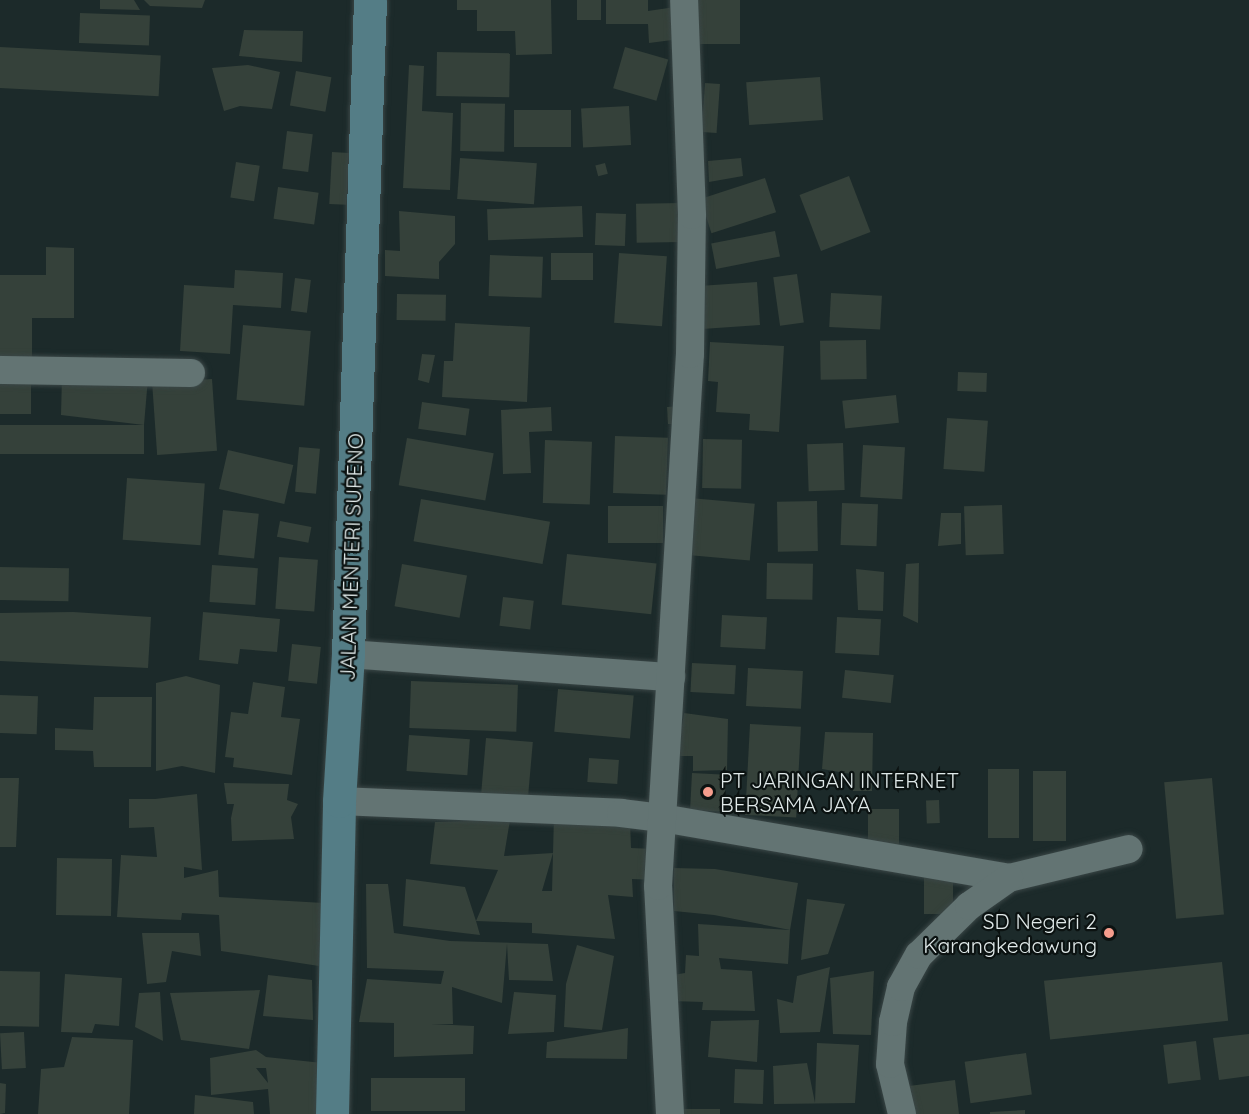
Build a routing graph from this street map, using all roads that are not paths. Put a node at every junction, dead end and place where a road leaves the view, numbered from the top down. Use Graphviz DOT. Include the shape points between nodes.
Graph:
graph roads {
  1 [pos="370,0"];
  2 [pos="684,0"];
  3 [pos="0,370"];
  4 [pos="191,373"];
  5 [pos="348,654"];
  6 [pos="671,677"];
  7 [pos="339,801"];
  8 [pos="662,818"];
  9 [pos="1129,849"];
  10 [pos="1009,878"];
  11 [pos="332,1114"];
  12 [pos="670,1114"];
  13 [pos="902,1114"];
  1 -- 5 [label="main road, JALAN MENTERI SUPENO"];
  2 -- 6 [label="street" via="692,215 690,354"];
  3 -- 4 [label="street"];
  5 -- 6 [label="street"];
  5 -- 7 [label="main road, JALAN MENTERI SUPENO"];
  6 -- 8 [label="street"];
  7 -- 8 [label="street"];
  7 -- 11 [label="main road, JALAN MENTERI SUPENO"];
  8 -- 10 [label="street"];
  8 -- 12 [label="street" via="658,885"];
  9 -- 10 [label="street"];
  10 -- 13 [label="street" via="969,906 920,955 901,987 890,1064"];
}
